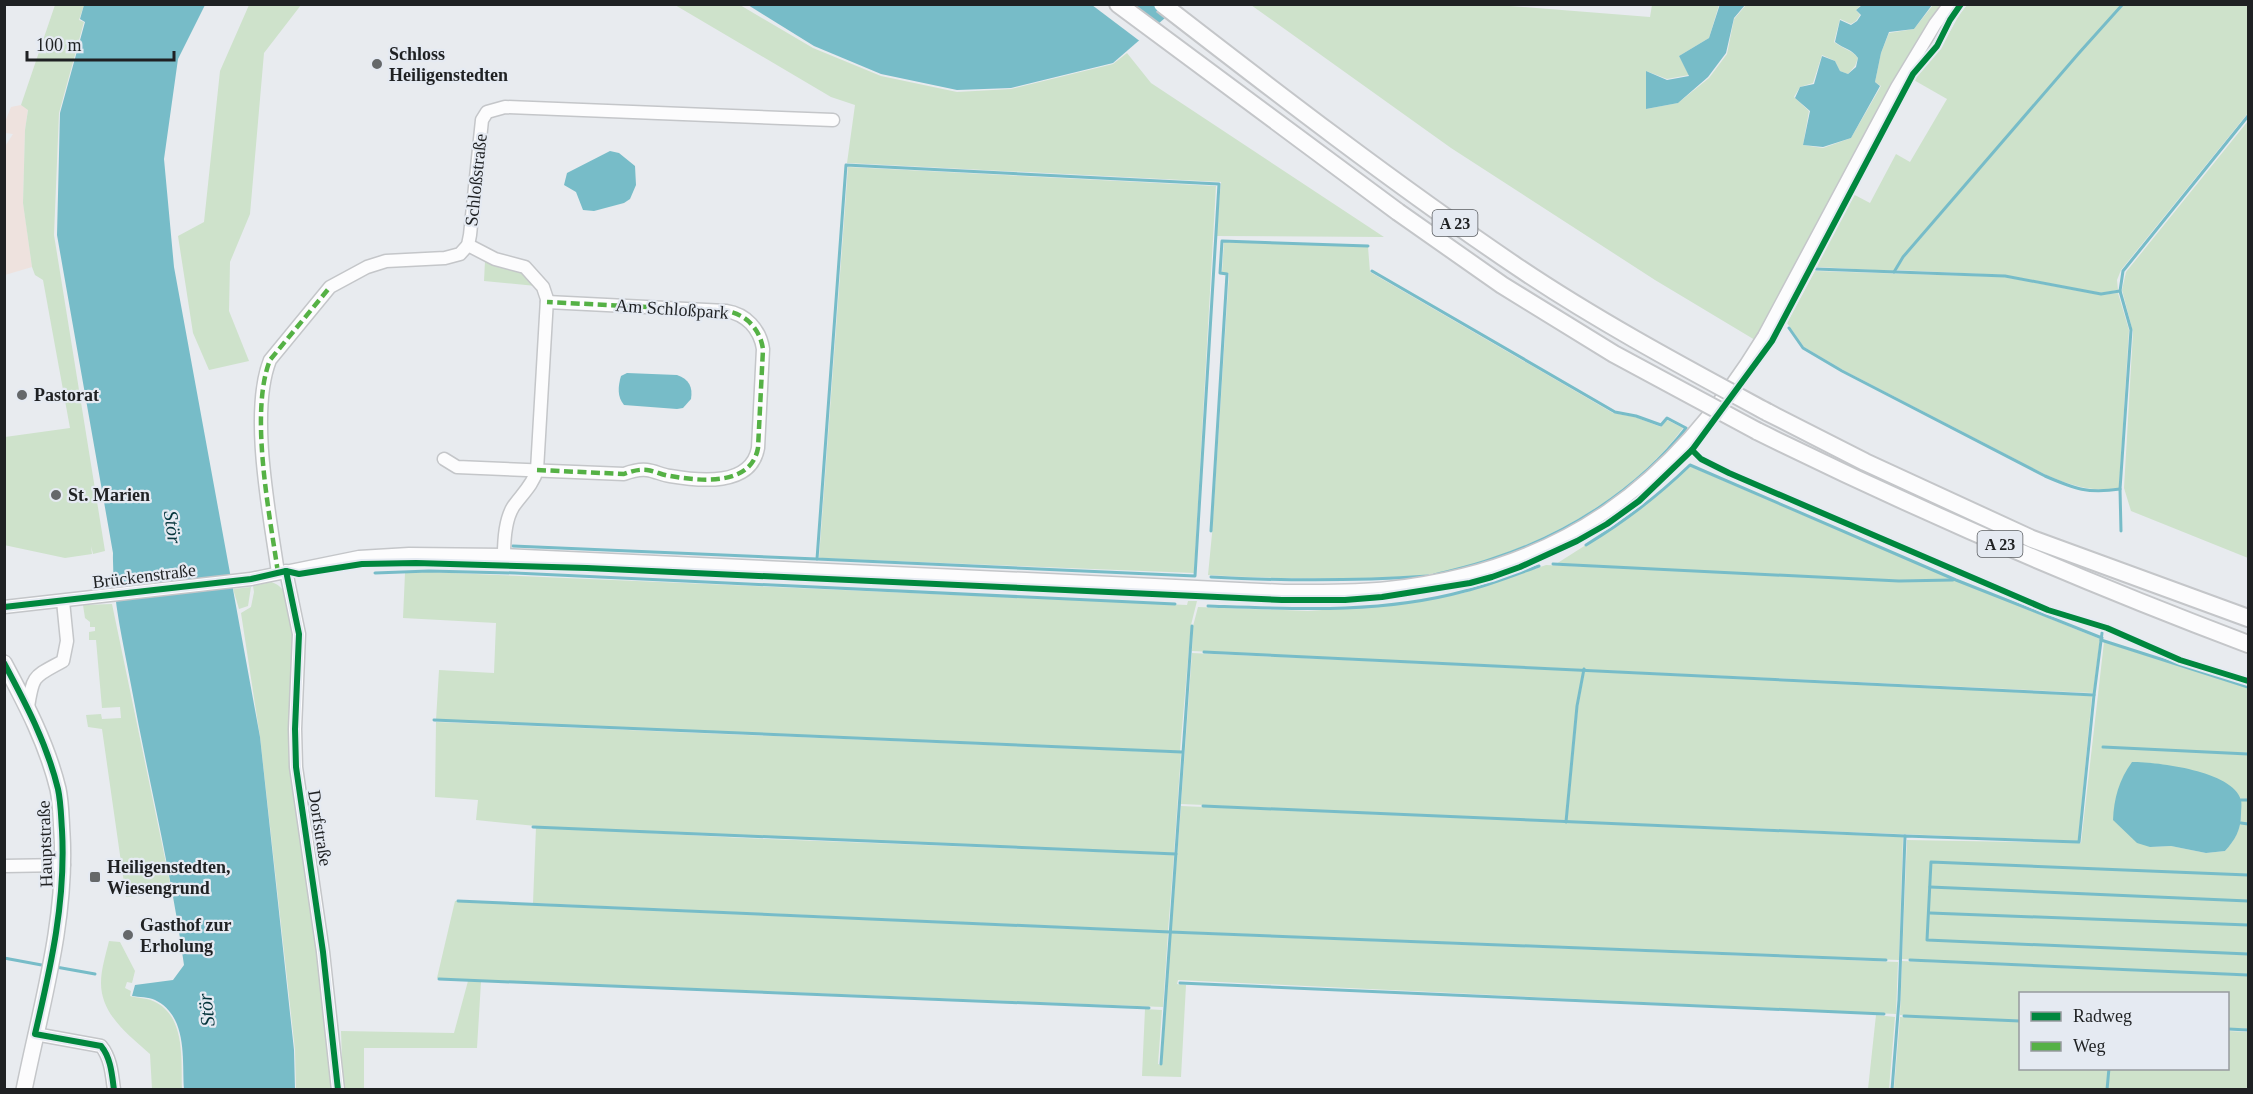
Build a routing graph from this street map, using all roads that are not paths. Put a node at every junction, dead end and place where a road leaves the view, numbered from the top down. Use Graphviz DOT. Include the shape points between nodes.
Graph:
graph roads {
  1 [pos="1118,4"];
  2 [pos="1162,4"];
  3 [pos="1950,4"];
  4 [pos="832,120"];
  5 [pos="468,245"];
  6 [pos="547,302"];
  7 [pos="444,459"];
  8 [pos="537,470"];
  9 [pos="504,555"];
  10 [pos="282,572"];
  11 [pos="63,601"];
  12 [pos="4,607"];
  13 [pos="2248,618"];
  14 [pos="2248,644"];
  15 [pos="4,663"];
  16 [pos="28,707"];
  17 [pos="64,865"];
  18 [pos="4,866"];
  19 [pos="35,1034"];
  20 [pos="24,1089"];
  21 [pos="114,1089"];
  22 [pos="338,1089"];
  1 -- 14 [label="highway, A 23, bridge" via="1398,212 1502,285 1614,354 1855,479 1958,526"];
  2 -- 13 [label="highway, A 23, bridge" via="1413,193 1517,267 1625,334 1865,462 2032,539"];
  3 -- 9 [label="street, Brückenstraße" via="1897,87 1764,336 1702,424 1652,477 1623,500 1573,532 1518,559 1465,575 1388,588 1284,591"];
  4 -- 5 [label="street, Schloßstraße" via="493,109 482,120"];
  5 -- 6 [label="street" via="495,259 525,267 543,287"];
  5 -- 10 [label="street, Schloßstraße" via="452,256 373,265 330,287 270,360 261,394 262,440"];
  6 -- 8 [label="street"];
  6 -- 8 [label="street, Am Schloßpark" via="726,311 741,316 755,328 763,349 758,448 745,470 723,479 669,476 649,470 624,474"];
  7 -- 8 [label="street, Am Schloßpark" via="456,467"];
  8 -- 9 [label="street" via="512,509"];
  9 -- 10 [label="street, Brückenstraße" via="369,556"];
  10 -- 11 [label="street, Brückenstraße" via="246,580"];
  10 -- 22 [label="street, Dorfstraße" via="299,634 296,767"];
  11 -- 12 [label="street, Brückenstraße"];
  11 -- 16 [label="street" via="67,641 63,661 32,682"];
  15 -- 16 [label="main road, Hauptstraße"];
  16 -- 17 [label="main road, Hauptstraße" via="58,790"];
  17 -- 18 [label="street"];
  17 -- 19 [label="main road, Hauptstraße" via="50,969"];
  19 -- 20 [label="main road, Hauptstraße"];
  19 -- 21 [label="street" via="101,1046 110,1064"];
}
